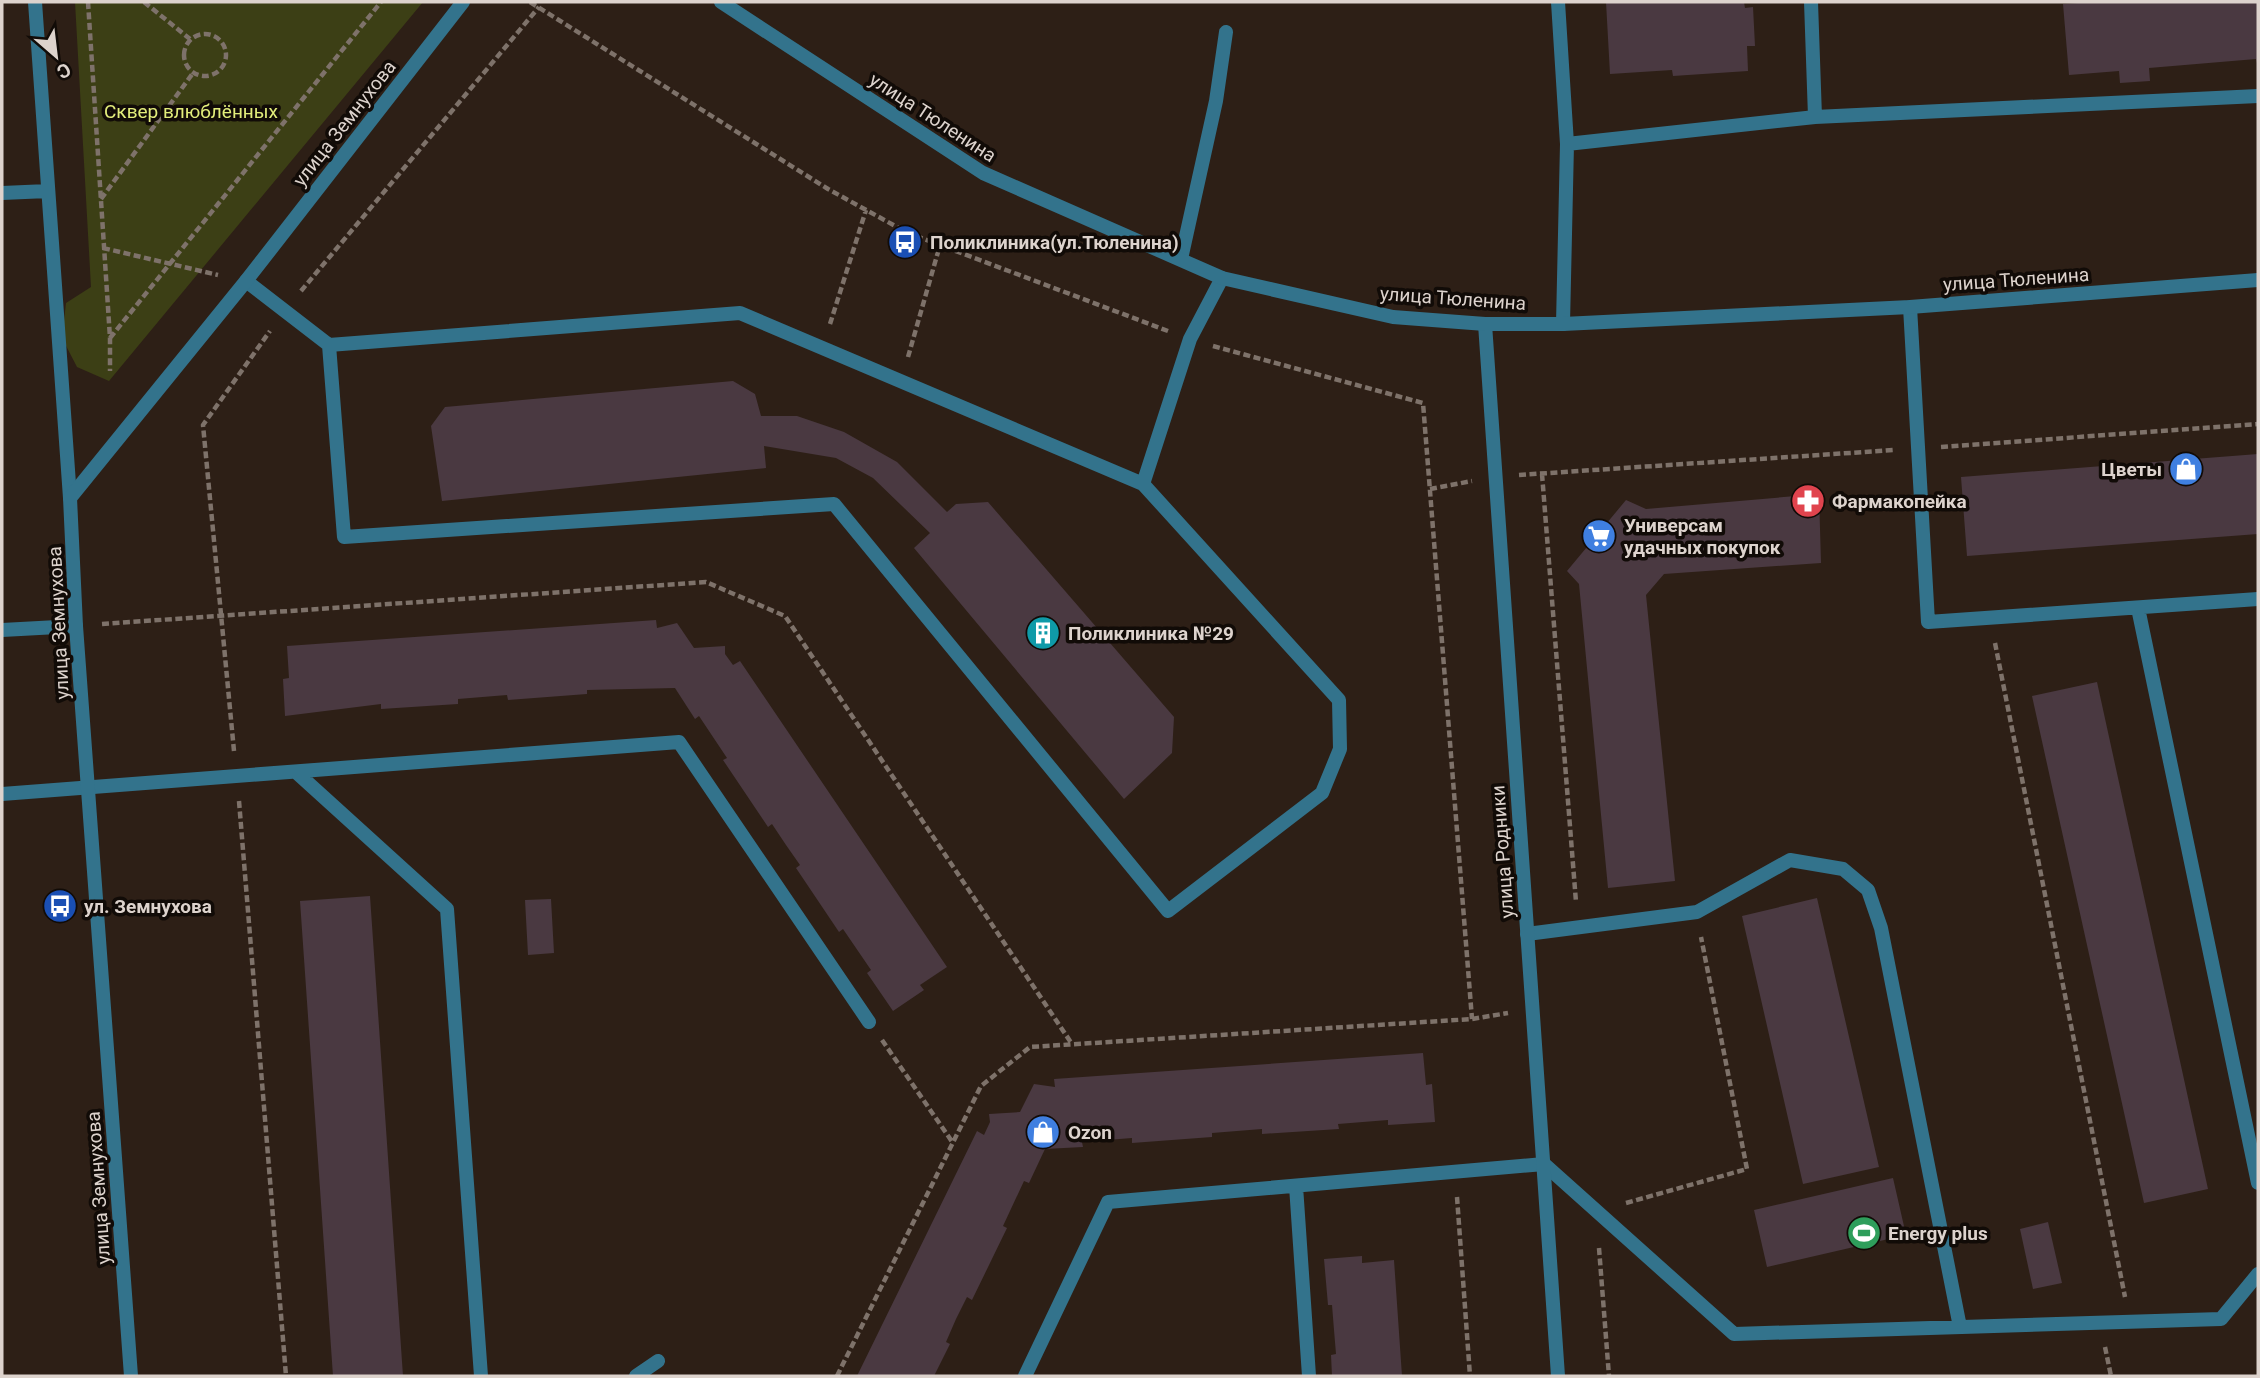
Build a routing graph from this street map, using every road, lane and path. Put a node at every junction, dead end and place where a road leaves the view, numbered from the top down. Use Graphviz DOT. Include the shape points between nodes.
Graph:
graph roads {
  1 [pos="35,2"];
  2 [pos="89,2"];
  3 [pos="144,2"];
  4 [pos="381,2"];
  5 [pos="463,2"];
  6 [pos="721,2"];
  7 [pos="1558,2"];
  8 [pos="1811,2"];
  9 [pos="539,8"];
  10 [pos="1226,32"];
  11 [pos="190,39"];
  12 [pos="193,73"];
  13 [pos="2258,96"];
  14 [pos="1815,117"];
  15 [pos="1567,144"];
  16 [pos="48,191"];
  17 [pos="2,193"];
  18 [pos="100,200"];
  19 [pos="866,210"];
  20 [pos="940,245"];
  21 [pos="103,248"];
  22 [pos="1181,259"];
  23 [pos="169,263"];
  24 [pos="1222,278"];
  25 [pos="2258,280"];
  26 [pos="246,281"];
  27 [pos="1910,307"];
  28 [pos="285,311"];
  29 [pos="1485,324"];
  30 [pos="1563,324"];
  31 [pos="110,338"];
  32 [pos="329,345"];
  33 [pos="822,349"];
  34 [pos="110,371"];
  35 [pos="901,382"];
  36 [pos="2258,424"];
  37 [pos="1917,449"];
  38 [pos="1542,474"];
  39 [pos="1494,476"];
  40 [pos="1143,484"];
  41 [pos="1430,489"];
  42 [pos="70,498"];
  43 [pos="2258,599"];
  44 [pos="2138,608"];
  45 [pos="221,616"];
  46 [pos="1990,618"];
  47 [pos="76,626"];
  48 [pos="2,630"];
  49 [pos="296,772"];
  50 [pos="237,776"];
  51 [pos="88,788"];
  52 [pos="2,794"];
  53 [pos="1697,912"];
  54 [pos="1578,928"];
  55 [pos="1527,934"];
  56 [pos="1533,1009"];
  57 [pos="869,1022"];
  58 [pos="1072,1044"];
  59 [pos="953,1143"];
  60 [pos="1544,1164"];
  61 [pos="1455,1172"];
  62 [pos="2258,1183"];
  63 [pos="1296,1186"];
  64 [pos="1596,1211"];
  65 [pos="2258,1274"];
  66 [pos="2130,1321"];
  67 [pos="1960,1327"];
  68 [pos="658,1361"];
  69 [pos="131,1376"];
  70 [pos="286,1376"];
  71 [pos="481,1376"];
  72 [pos="636,1376"];
  73 [pos="837,1376"];
  74 [pos="1025,1376"];
  75 [pos="1309,1376"];
  76 [pos="1470,1376"];
  77 [pos="1558,1376"];
  78 [pos="1609,1376"];
  1 -- 16 [label="street"];
  2 -- 18 [label="path"];
  3 -- 11 [label="path"];
  4 -- 23 [label="path"];
  5 -- 26 [label="street, улица Земнухова"];
  6 -- 22 [label="street, улица Тюленина" via="983,173"];
  7 -- 15 [label="street"];
  8 -- 14 [label="street"];
  9 -- 28 [label="path"];
  10 -- 22 [label="street" via="1216,101"];
  11 -- 12 [label="path" via="183,53"];
  11 -- 12 [label="path" via="203,33 215,36 226,56 215,74"];
  12 -- 18 [label="path"];
  13 -- 14 [label="street"];
  14 -- 15 [label="street"];
  15 -- 30 [label="street"];
  16 -- 17 [label="street"];
  16 -- 42 [label="street"];
  18 -- 21 [label="path"];
  19 -- 33 [label="path"];
  20 -- 35 [label="path"];
  21 -- 23 [label="path"];
  21 -- 31 [label="path"];
  22 -- 24 [label="street, улица Тюленина"];
  23 -- 26 [label="path"];
  23 -- 31 [label="path"];
  24 -- 29 [label="street, улица Тюленина" via="1393,317"];
  24 -- 40 [label="street" via="1190,339"];
  25 -- 27 [label="street, улица Тюленина"];
  26 -- 28 [label="street"];
  26 -- 42 [label="street, улица Земнухова"];
  27 -- 30 [label="street, улица Тюленина"];
  27 -- 37 [label="street"];
  28 -- 32 [label="street"];
  28 -- 45 [label="path" via="203,425"];
  29 -- 30 [label="street, улица Тюленина"];
  29 -- 39 [label="street, улица Родники"];
  31 -- 34 [label="path"];
  32 -- 33 [label="street" via="740,313"];
  32 -- 40 [label="street" via="344,537 834,504 1168,911 1322,793 1340,749 1339,700"];
  33 -- 35 [label="street"];
  35 -- 40 [label="street"];
  36 -- 37 [label="path"];
  37 -- 38 [label="path"];
  37 -- 46 [label="street" via="1928,622"];
  38 -- 39 [label="path"];
  38 -- 54 [label="path"];
  39 -- 41 [label="path"];
  39 -- 55 [label="street, улица Родники"];
  42 -- 47 [label="street, улица Земнухова"];
  43 -- 44 [label="street"];
  44 -- 46 [label="street"];
  44 -- 62 [label="street"];
  45 -- 47 [label="path"];
  45 -- 50 [label="path"];
  45 -- 58 [label="path" via="706,582 785,616"];
  46 -- 66 [label="path"];
  47 -- 48 [label="street"];
  47 -- 51 [label="street, улица Земнухова"];
  49 -- 50 [label="street"];
  49 -- 57 [label="street" via="679,742"];
  49 -- 71 [label="street" via="447,909"];
  50 -- 51 [label="street"];
  50 -- 70 [label="path"];
  51 -- 52 [label="street"];
  51 -- 69 [label="street, улица Земнухова"];
  53 -- 54 [label="street"];
  53 -- 64 [label="path" via="1747,1169"];
  53 -- 67 [label="street" via="1790,860 1843,869 1868,890 1881,928"];
  54 -- 55 [label="street"];
  55 -- 56 [label="street, улица Родники"];
  56 -- 58 [label="path" via="1472,1019"];
  56 -- 60 [label="street, улица Родники"];
  57 -- 59 [label="path"];
  58 -- 59 [label="path" via="1030,1046 981,1086"];
  59 -- 73 [label="path"];
  60 -- 61 [label="street"];
  60 -- 64 [label="street"];
  60 -- 77 [label="street, улица Родники"];
  61 -- 63 [label="street"];
  61 -- 76 [label="path"];
  63 -- 74 [label="street" via="1108,1202"];
  63 -- 75 [label="street"];
  64 -- 67 [label="street" via="1734,1334"];
  64 -- 78 [label="path"];
  65 -- 66 [label="street" via="2221,1319"];
  66 -- 67 [label="street"];
  68 -- 72 [label="street"];
}
